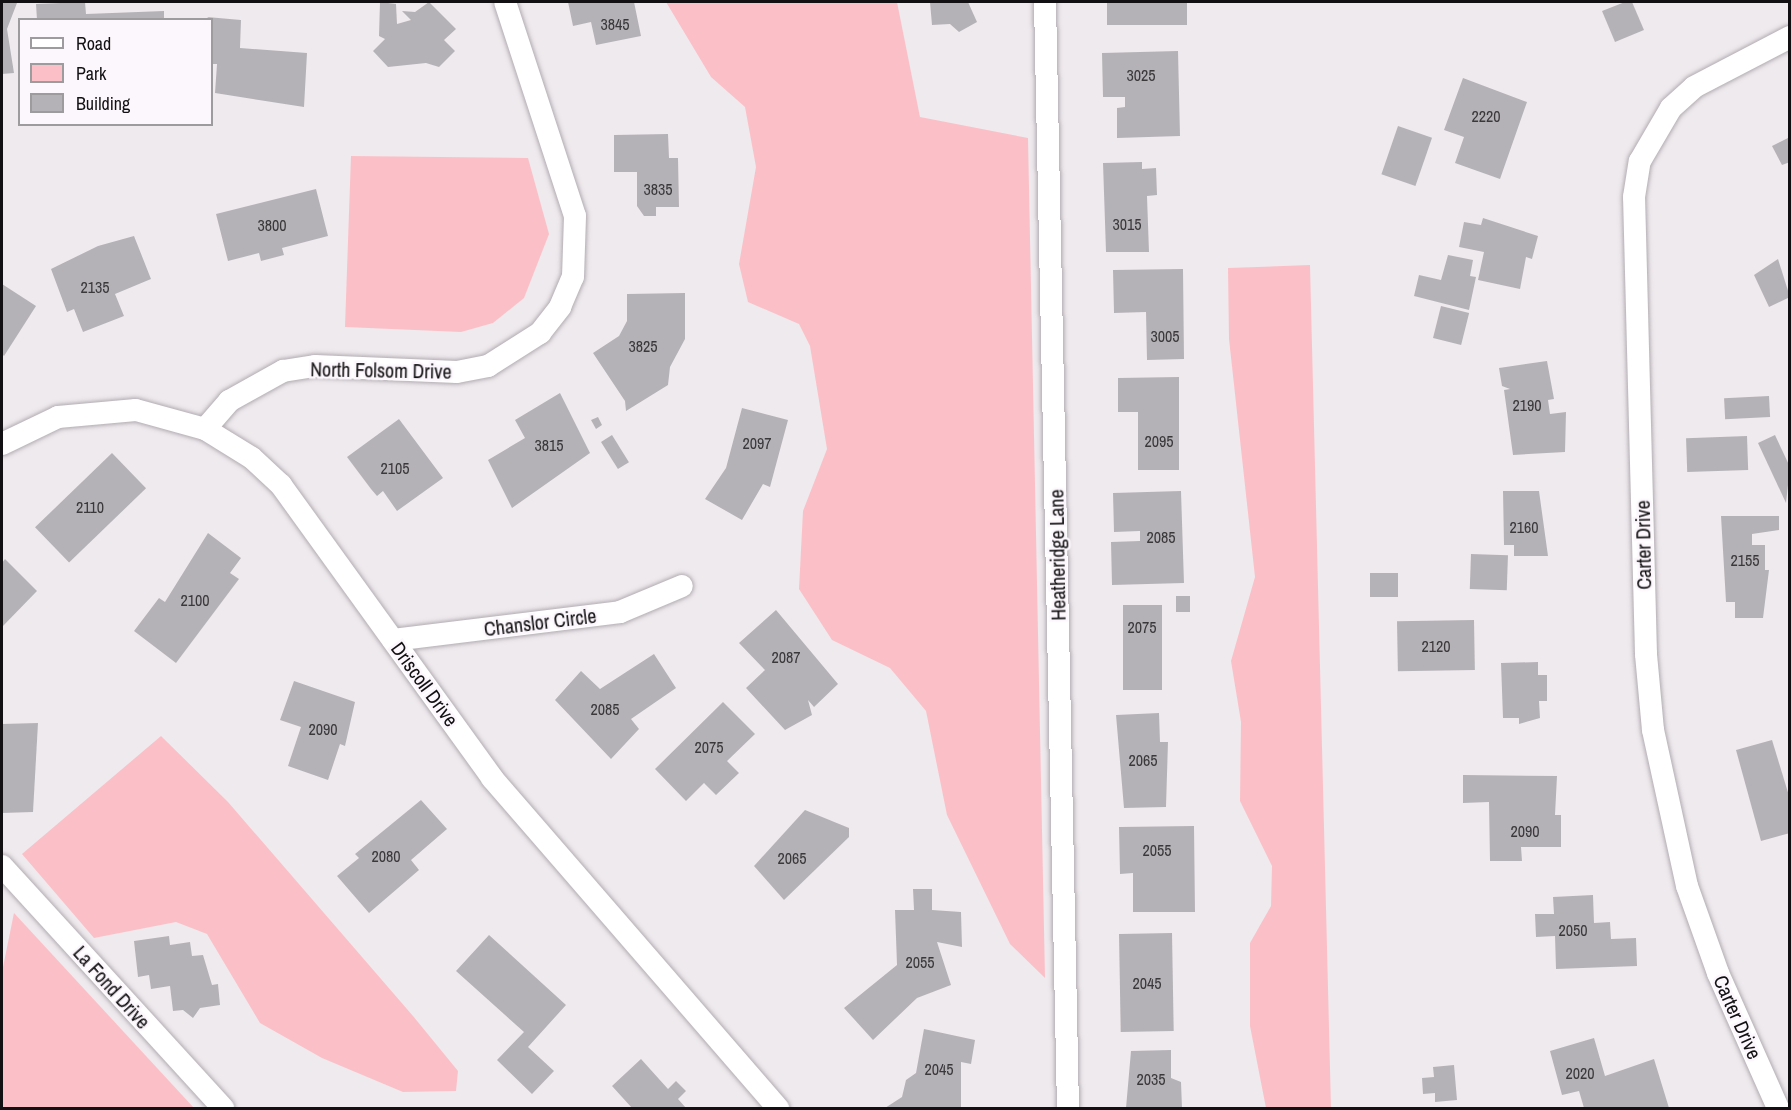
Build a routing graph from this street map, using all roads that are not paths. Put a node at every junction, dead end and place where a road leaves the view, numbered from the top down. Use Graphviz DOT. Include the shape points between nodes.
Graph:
graph roads {
  1 [pos="505,2"];
  2 [pos="1045,2"];
  3 [pos="1790,37"];
  4 [pos="205,429"];
  5 [pos="2,444"];
  6 [pos="682,586"];
  7 [pos="393,640"];
  8 [pos="2,866"];
  9 [pos="223,1108"];
  10 [pos="778,1108"];
  11 [pos="1068,1108"];
  12 [pos="1778,1108"];
  1 -- 4 [label="street, North Folsom Drive" via="575,216 573,277 560,308 540,333 488,366 457,372 315,366 283,371 229,401"];
  2 -- 11 [label="street, Heatheridge Lane"];
  3 -- 12 [label="street, Carter Drive" via="1694,87 1671,108 1640,161 1634,197 1646,642 1653,730 1687,886 1718,973"];
  4 -- 5 [label="street, Driscoll Drive" via="136,410 97,410 58,417"];
  4 -- 7 [label="street, Driscoll Drive" via="281,485"];
  6 -- 7 [label="street, Chanslor Circle" via="620,612"];
  7 -- 10 [label="street, Driscoll Drive" via="558,858 707,1020"];
  8 -- 9 [label="street, La Fond Drive"];
}
